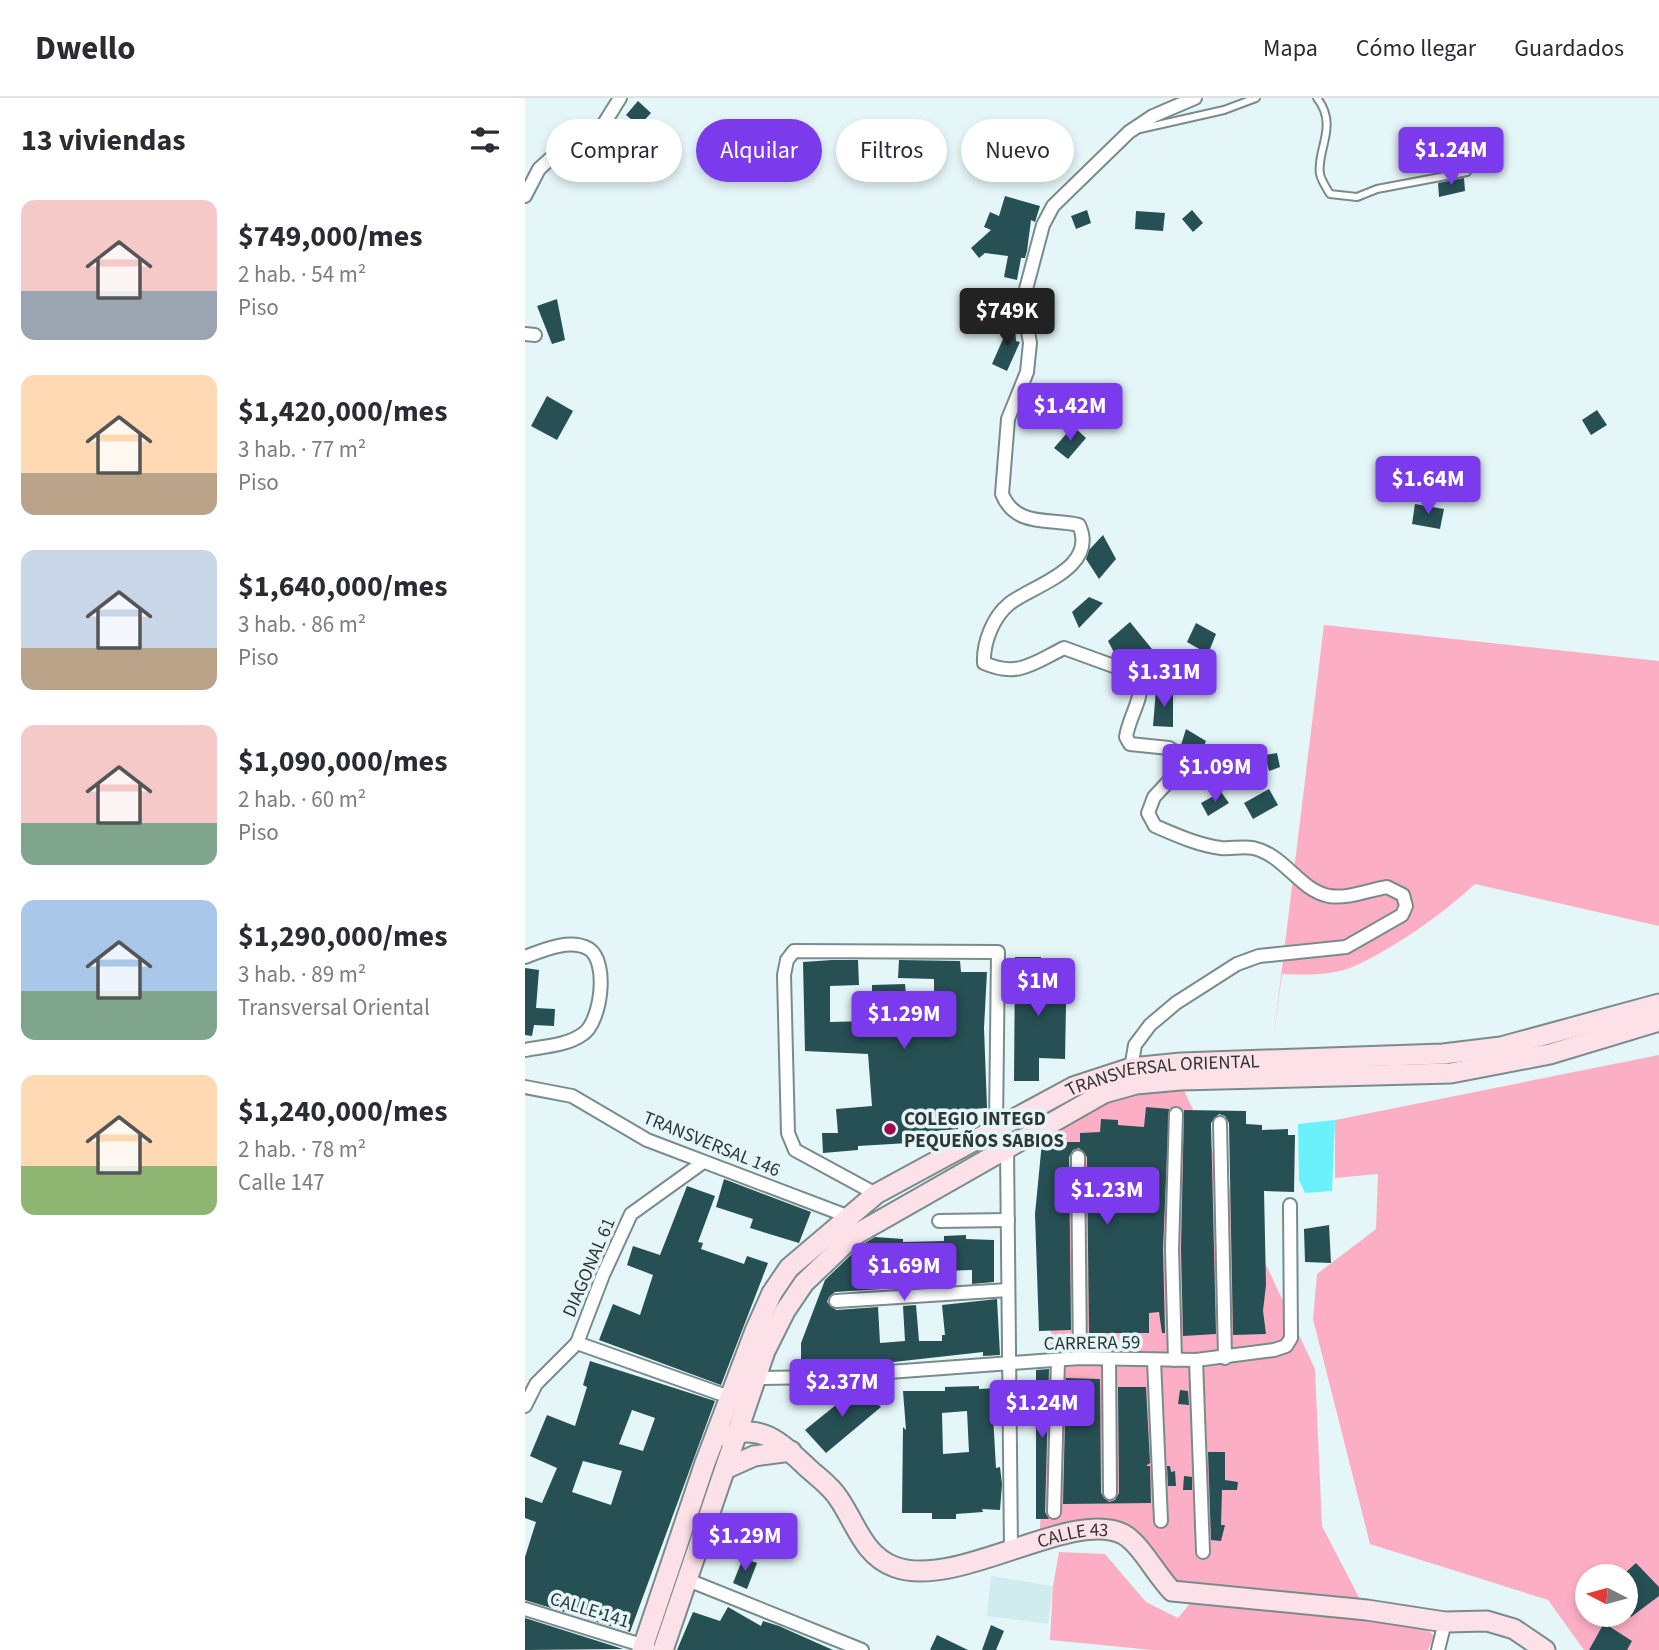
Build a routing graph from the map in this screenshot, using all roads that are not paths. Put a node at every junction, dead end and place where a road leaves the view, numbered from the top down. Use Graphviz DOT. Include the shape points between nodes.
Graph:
graph roads {
  1 [pos="620,98"];
  2 [pos="1195,98"];
  3 [pos="1256,98"];
  4 [pos="1317,98"];
  5 [pos="1129,132"];
  6 [pos="1467,172"];
  7 [pos="525,196"];
  8 [pos="525,957"];
  9 [pos="1659,1004"];
  10 [pos="1659,1021"];
  11 [pos="525,1050"];
  12 [pos="1131,1068"];
  13 [pos="525,1087"];
  14 [pos="1176,1114"];
  15 [pos="1220,1123"];
  16 [pos="996,1127"];
  17 [pos="1007,1146"];
  18 [pos="1078,1157"];
  19 [pos="702,1163"];
  20 [pos="876,1194"];
  21 [pos="1290,1205"];
  22 [pos="847,1216"];
  23 [pos="1008,1220"];
  24 [pos="939,1221"];
  25 [pos="1009,1290"];
  26 [pos="836,1301"];
  27 [pos="577,1343"];
  28 [pos="1225,1358"];
  29 [pos="1080,1359"];
  30 [pos="1109,1359"];
  31 [pos="1058,1360"];
  32 [pos="1154,1360"];
  33 [pos="1175,1360"];
  34 [pos="1196,1360"];
  35 [pos="1009,1365"];
  36 [pos="756,1378"];
  37 [pos="738,1400"];
  38 [pos="526,1404"];
  39 [pos="738,1432"];
  40 [pos="711,1448"];
  41 [pos="791,1451"];
  42 [pos="725,1469"];
  43 [pos="1110,1493"];
  44 [pos="1054,1512"];
  45 [pos="1161,1521"];
  46 [pos="1011,1551"];
  47 [pos="1203,1552"];
  48 [pos="688,1580"];
  49 [pos="525,1609"];
  50 [pos="1445,1622"];
  51 [pos="652,1649"];
  52 [pos="862,1650"];
  53 [pos="1438,1650"];
  54 [pos="1545,1650"];
  1 -- 7 [label="street" via="591,139 539,169"];
  2 -- 5 [label="street"];
  3 -- 5 [label="lane"];
  4 -- 6 [label="lane" via="1327,136 1320,174 1330,194 1357,197"];
  5 -- 12 [label="street" via="1053,206 1043,225 1026,289 1027,372 1008,419 1002,494 1007,505 1026,519 1079,525 1079,552 1056,578 1002,611 983,649 984,663 1019,671 1064,648 1119,668 1140,682 1137,710 1127,727 1130,744 1169,748 1184,758 1183,766 1154,797 1149,813 1155,826 1200,844 1252,848 1273,855 1314,890 1330,896 1387,887 1403,895 1406,906 1402,915 1346,947 1259,956 1237,964 1150,1025 1135,1045"];
  8 -- 11 [label="street" via="552,947 575,945 589,950 599,961 601,987 586,1033 566,1043"];
  9 -- 12 [label="main road, TRANSVERSAL ORIENTAL" via="1500,1046 1443,1054"];
  10 -- 17 [label="main road, TRANSVERSAL ORIENTAL" via="1551,1054 1451,1073 1136,1084 1104,1093"];
  12 -- 16 [label="main road, TRANSVERSAL ORIENTAL" via="1073,1087"];
  13 -- 19 [label="street, TRANSVERSAL 146" via="572,1096 647,1140"];
  14 -- 33 [label="street"];
  15 -- 28 [label="street"];
  16 -- 20 [label="main road, TRANSVERSAL ORIENTAL"];
  16 -- 20 [label="street" via="998,953 794,951 785,975 788,1133 795,1150"];
  17 -- 23 [label="street"];
  17 -- 36 [label="main road, TRANSVERSAL ORIENTAL" via="876,1221 828,1257 785,1311"];
  18 -- 29 [label="street"];
  19 -- 22 [label="street, TRANSVERSAL 146"];
  19 -- 27 [label="street, DIAGONAL 61" via="631,1214"];
  20 -- 22 [label="main road, TRANSVERSAL ORIENTAL"];
  21 -- 28 [label="street, CARRERA 59" via="1291,1338 1286,1346 1274,1350"];
  22 -- 37 [label="main road, TRANSVERSAL ORIENTAL" via="789,1268 772,1293"];
  23 -- 24 [label="street"];
  23 -- 25 [label="street"];
  25 -- 26 [label="street"];
  25 -- 35 [label="street"];
  27 -- 37 [label="street"];
  27 -- 38 [label="street, DIAGONAL 61" via="536,1384"];
  28 -- 34 [label="street, CARRERA 59"];
  29 -- 30 [label="street, CARRERA 59"];
  29 -- 31 [label="street, CARRERA 59"];
  30 -- 32 [label="street, CARRERA 59"];
  30 -- 43 [label="street"];
  31 -- 35 [label="street, CARRERA 59"];
  31 -- 44 [label="street"];
  32 -- 33 [label="street, CARRERA 59"];
  32 -- 45 [label="street"];
  33 -- 34 [label="street, CARRERA 59"];
  34 -- 47 [label="street"];
  35 -- 36 [label="street, CARRERA 59"];
  35 -- 46 [label="street"];
  36 -- 37 [label="main road, TRANSVERSAL ORIENTAL"];
  37 -- 39 [label="main road, TRANSVERSAL ORIENTAL"];
  37 -- 40 [label="main road, TRANSVERSAL ORIENTAL"];
  39 -- 40 [label="main road"];
  39 -- 41 [label="main road, CALLE 43" via="762,1433"];
  39 -- 42 [label="main road, TRANSVERSAL ORIENTAL"];
  40 -- 51 [label="main road, TRANSVERSAL ORIENTAL"];
  41 -- 42 [label="main road" via="754,1456"];
  41 -- 46 [label="main road, CALLE 43" via="832,1490 869,1550 883,1563 918,1570"];
  42 -- 48 [label="main road, TRANSVERSAL ORIENTAL"];
  46 -- 50 [label="main road, CALLE 43" via="1076,1531 1109,1528 1126,1536 1172,1591"];
  48 -- 51 [label="main road, TRANSVERSAL ORIENTAL"];
  48 -- 52 [label="street"];
  49 -- 51 [label="street, CALLE 141"];
  50 -- 53 [label="street"];
  50 -- 54 [label="main road, CALLE 43" via="1487,1621 1514,1629"];
}
